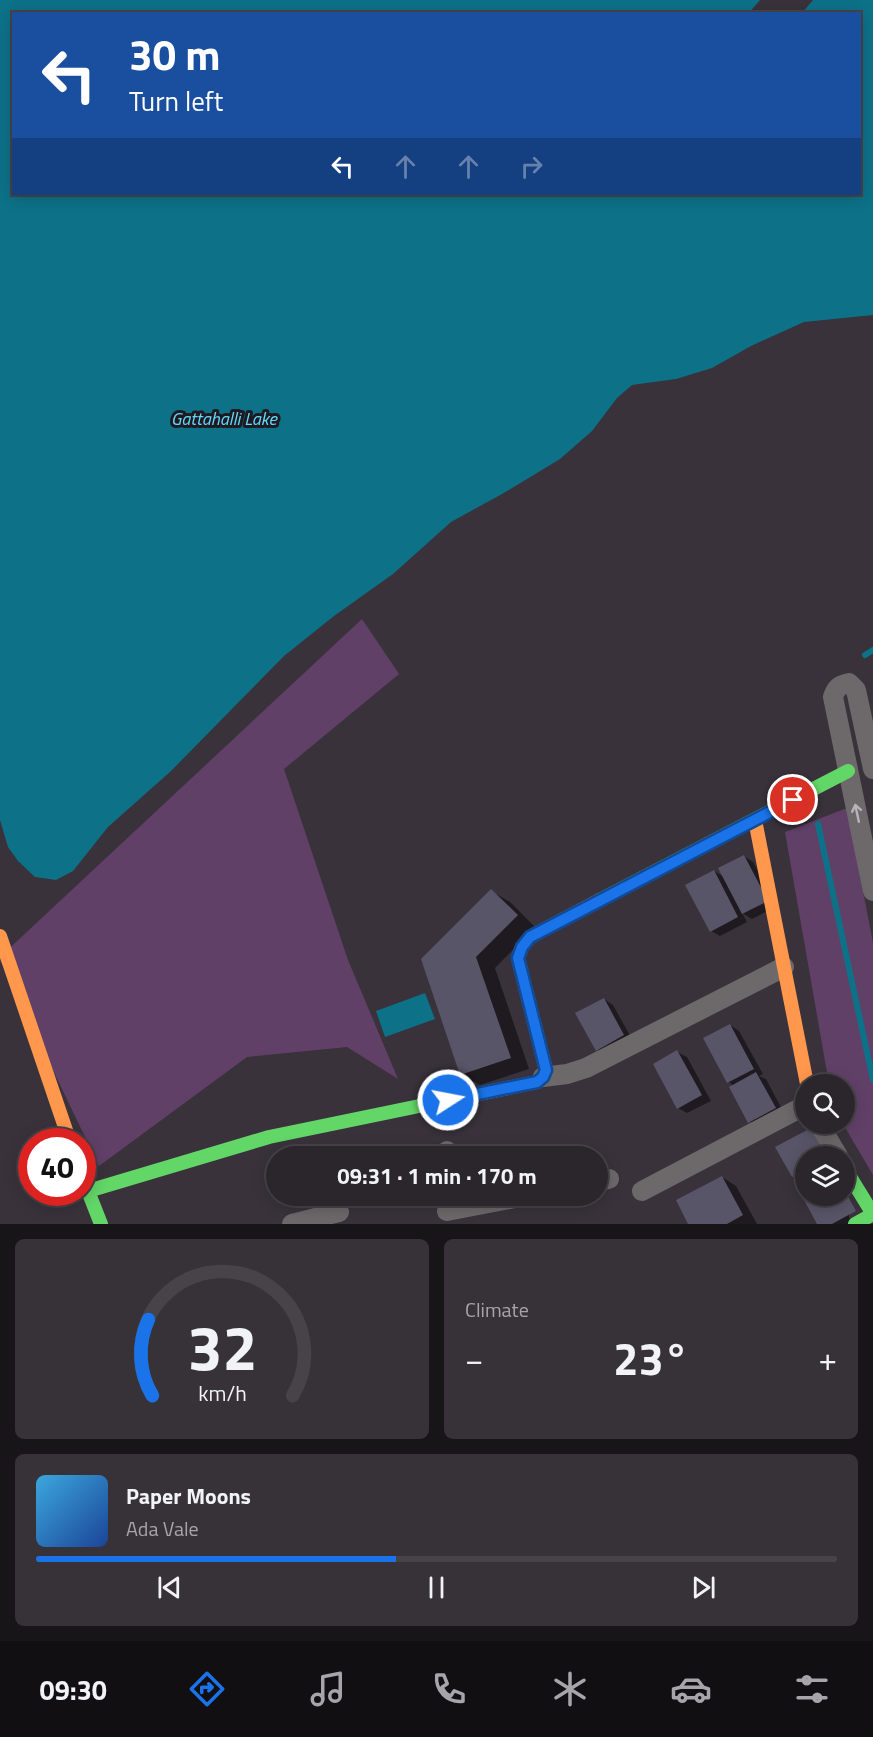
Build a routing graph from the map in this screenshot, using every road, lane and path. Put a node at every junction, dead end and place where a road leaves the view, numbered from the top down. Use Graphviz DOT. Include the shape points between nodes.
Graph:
graph roads {
  1 [pos="873,765"];
  2 [pos="848,771"];
  3 [pos="755,820"];
  4 [pos="873,891"];
  5 [pos="0,936"];
  6 [pos="784,967"];
  7 [pos="805,1074"];
  8 [pos="543,1077"];
  9 [pos="795,1111"];
  10 [pos="65,1128"];
  11 [pos="855,1185"];
  12 [pos="642,1191"];
  13 [pos="469,1206"];
  14 [pos="339,1210"];
  15 [pos="447,1210"];
  16 [pos="100,1224"];
  17 [pos="292,1224"];
  18 [pos="855,1224"];
  1 -- 2 [label="street" via="856,690 842,684 833,697"];
  2 -- 3 [label="street"];
  4 -- 2 [label="street, one-way"];
  3 -- 6 [label="street"];
  3 -- 8 [label="street" via="530,937 518,958 546,1070"];
  5 -- 10 [label="street"];
  6 -- 7 [label="street"];
  6 -- 8 [label="street" via="586,1068"];
  8 -- 16 [label="street" via="537,1082 269,1137 88,1191"];
  9 -- 12 [label="street"];
  11 -- 18 [label="street" via="873,1214"];
  13 -- 15 [label="street"];
  14 -- 17 [label="street"];
}
